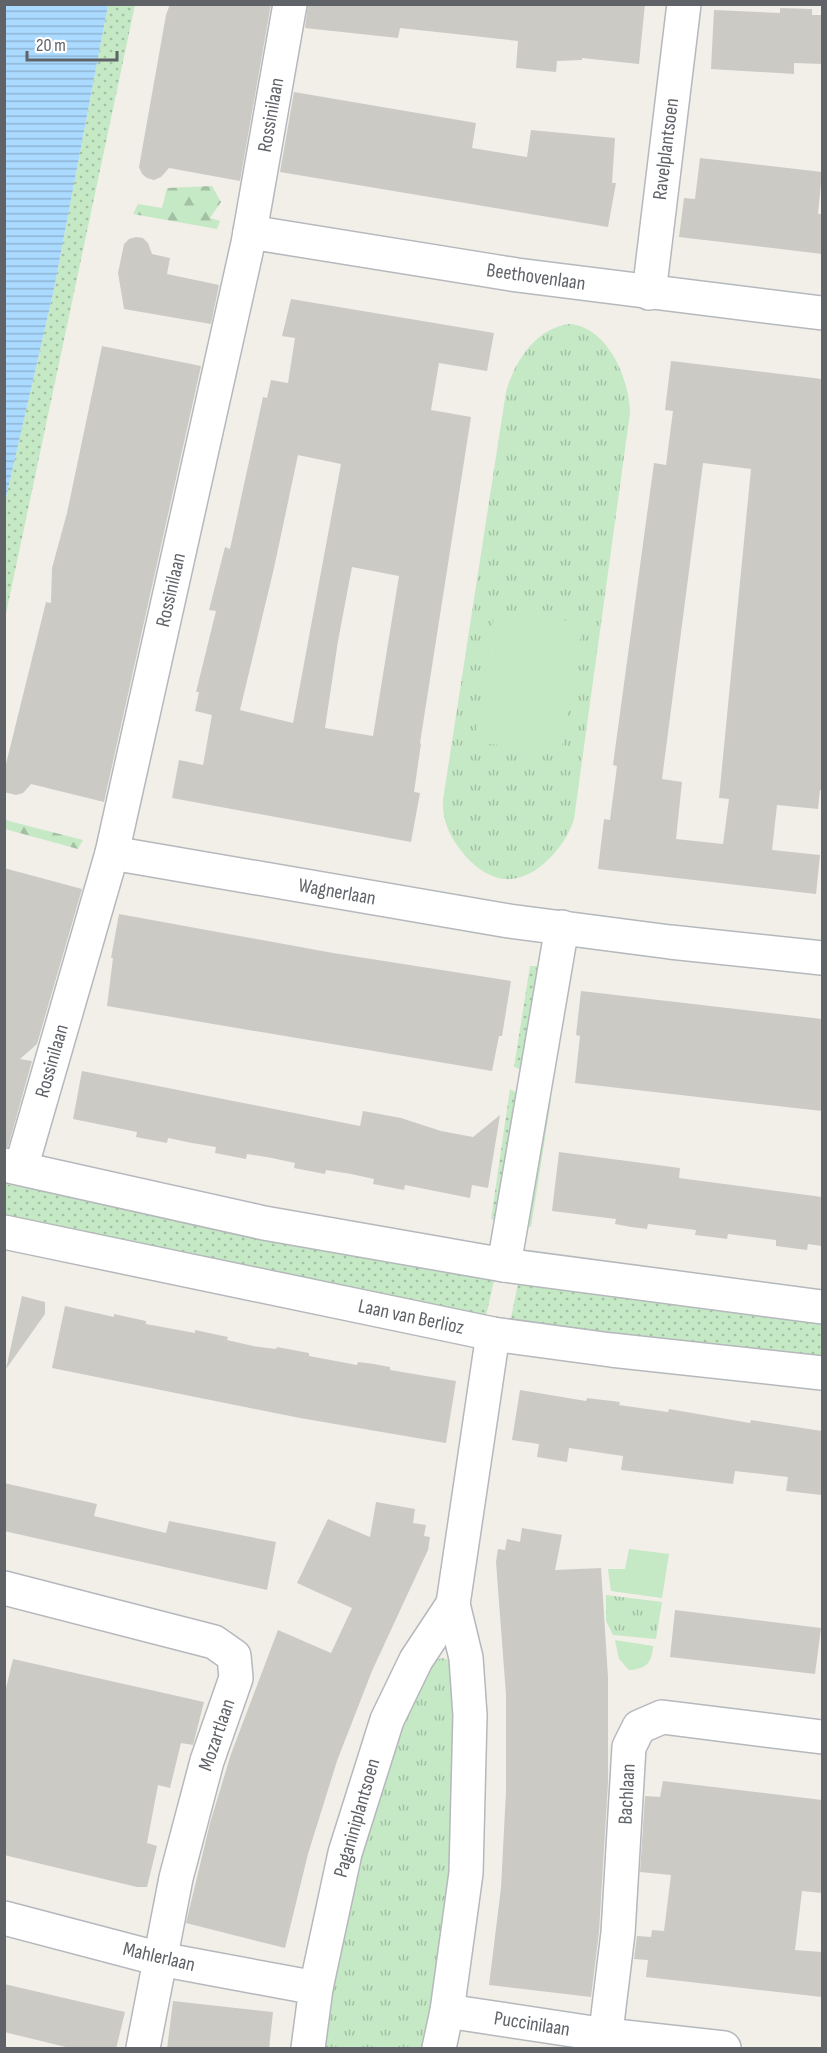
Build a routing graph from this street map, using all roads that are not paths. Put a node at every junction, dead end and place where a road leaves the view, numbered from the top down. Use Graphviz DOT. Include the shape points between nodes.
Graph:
graph roads {
  1 [pos="290,4"];
  2 [pos="684,4"];
  3 [pos="250,232"];
  4 [pos="649,293"];
  5 [pos="822,313"];
  6 [pos="112,853"];
  7 [pos="562,927"];
  8 [pos="822,958"];
  9 [pos="13,1167"];
  10 [pos="4,1232"];
  11 [pos="504,1265"];
  12 [pos="822,1307"];
  13 [pos="493,1334"];
  14 [pos="822,1373"];
  15 [pos="4,1588"];
  16 [pos="453,1604"];
  17 [pos="822,1737"];
  18 [pos="4,1918"];
  19 [pos="160,1959"];
  20 [pos="316,1988"];
  21 [pos="447,2011"];
  22 [pos="605,2042"];
  23 [pos="143,2049"];
  24 [pos="308,2049"];
  25 [pos="439,2049"];
  26 [pos="724,2049"];
  1 -- 3 [label="street, Rossinilaan"];
  2 -- 4 [label="street, Ravelplantsoen"];
  3 -- 4 [label="street, Beethovenlaan"];
  3 -- 6 [label="street, Rossinilaan"];
  4 -- 5 [label="street, Beethovenlaan"];
  6 -- 7 [label="street, Wagnerlaan" via="445,911"];
  6 -- 9 [label="street, Rossinilaan"];
  7 -- 8 [label="street, Wagnerlaan"];
  7 -- 11 [label="street"];
  9 -- 11 [label="street" via="264,1223"];
  10 -- 13 [label="street, Laan van Berlioz"];
  11 -- 12 [label="street"];
  13 -- 14 [label="street, Laan van Berlioz"];
  13 -- 16 [label="street, Paganiniplantsoen"];
  15 -- 19 [label="street, Mozartlaan" via="214,1642 234,1656 236,1678 199,1790"];
  16 -- 20 [label="street, Paganiniplantsoen" via="416,1660 387,1720 345,1853"];
  16 -- 21 [label="street, Paganiniplantsoen" via="466,1658 470,1715 466,1873"];
  17 -- 22 [label="street, Bachlaan" via="662,1717 639,1727 629,1748 618,1933"];
  18 -- 19 [label="street, Mahlerlaan"];
  19 -- 20 [label="street, Mahlerlaan"];
  19 -- 23 [label="street, Mozartlaan"];
  20 -- 24 [label="street, Paganiniplantsoen"];
  21 -- 22 [label="street, Puccinilaan"];
  21 -- 25 [label="street, Paganiniplantsoen"];
  22 -- 26 [label="street, Puccinilaan"];
}
